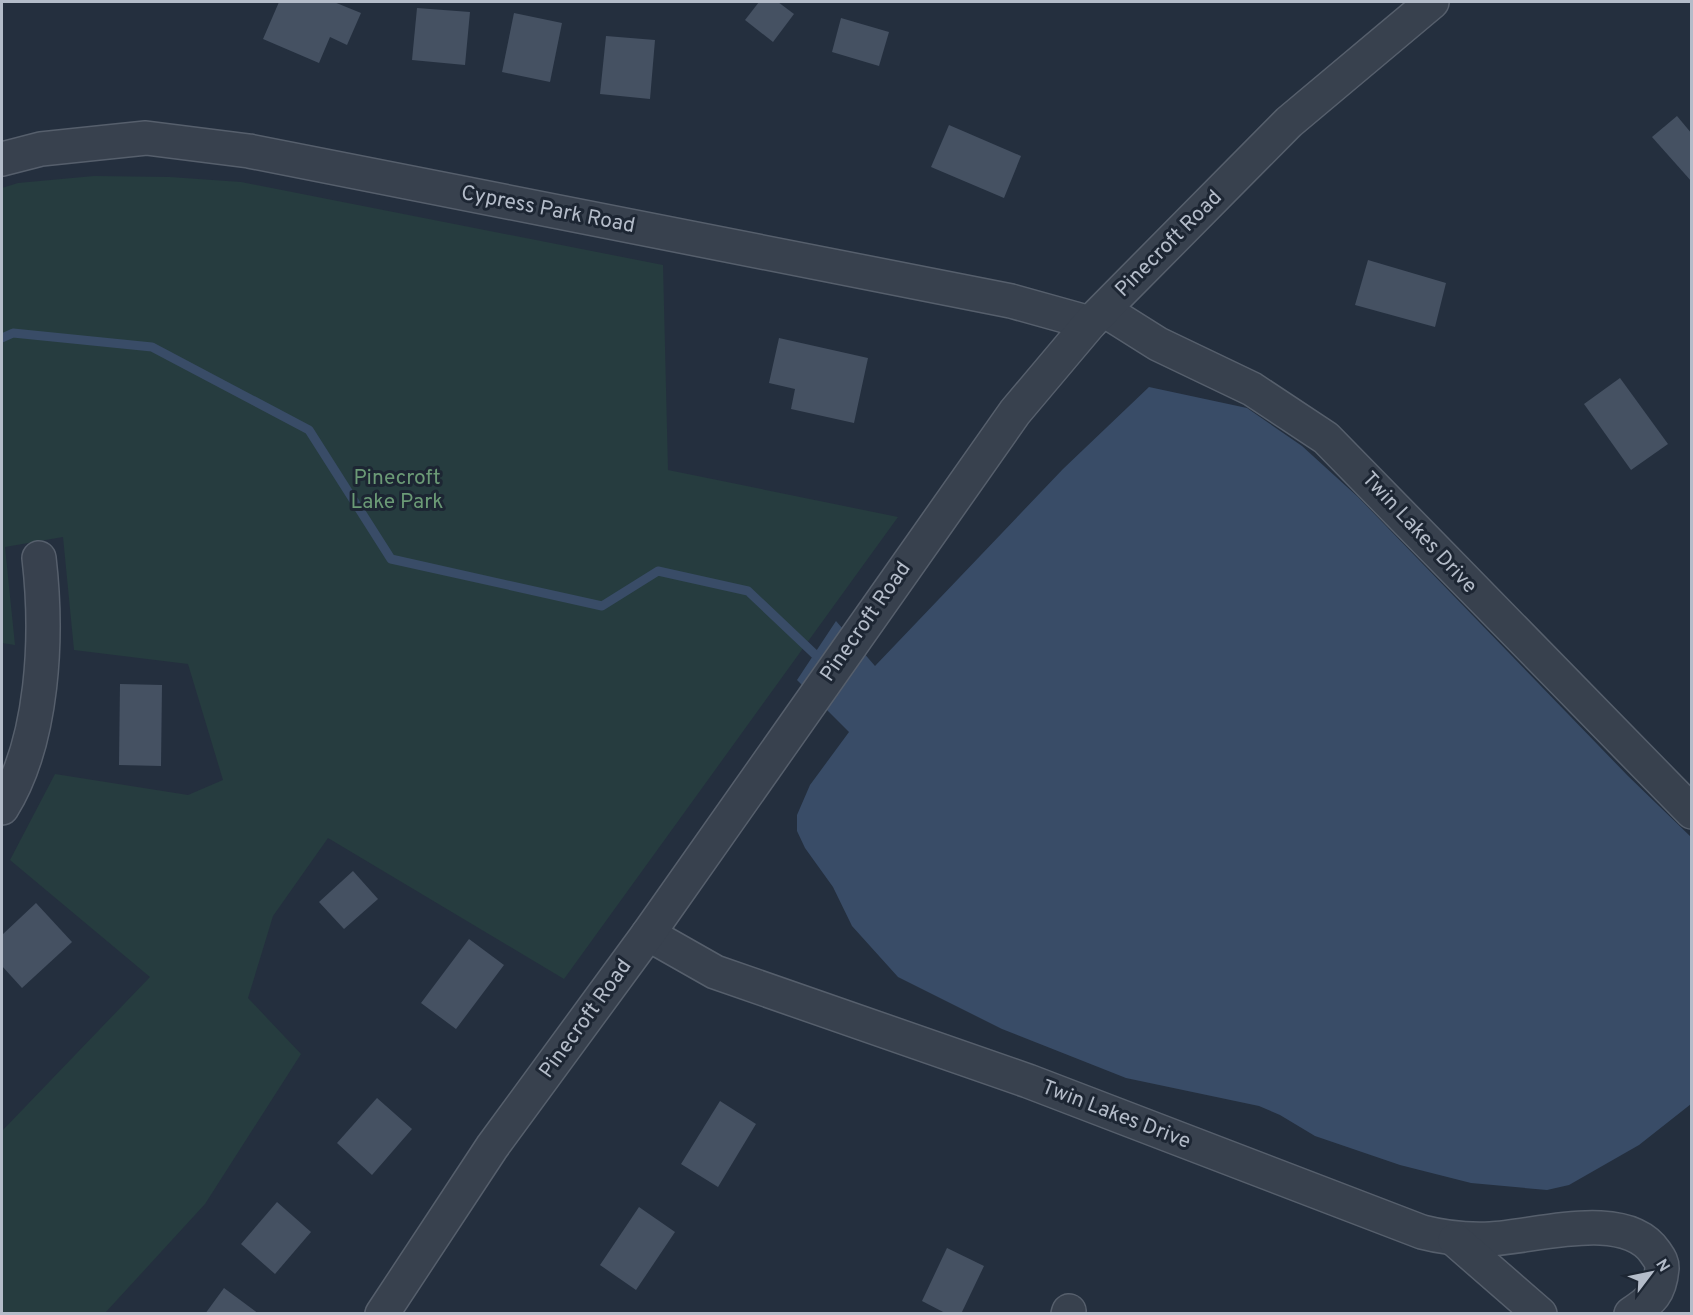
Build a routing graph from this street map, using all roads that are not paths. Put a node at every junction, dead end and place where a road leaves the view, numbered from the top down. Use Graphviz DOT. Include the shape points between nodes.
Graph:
graph roads {
  1 [pos="1432,2"];
  2 [pos="2,159"];
  3 [pos="1097,316"];
  4 [pos="39,558"];
  5 [pos="2,808"];
  6 [pos="1692,812"];
  7 [pos="648,934"];
  8 [pos="1455,1240"];
  9 [pos="382,1314"];
  10 [pos="1540,1314"];
  11 [pos="1631,1314"];
  1 -- 3 [label="street, Pinecroft Road" via="1289,122"];
  2 -- 3 [label="street, Cypress Park Road" via="41,150 146,138 249,151"];
  3 -- 6 [label="street, Twin Lakes Drive" via="1252,389 1326,438"];
  3 -- 7 [label="street, Pinecroft Road" via="1015,412"];
  4 -- 5 [label="street" via="45,609 43,662 15,786"];
  7 -- 8 [label="street, Twin Lakes Drive" via="714,972 1028,1081 1422,1232"];
  7 -- 9 [label="street, Pinecroft Road" via="492,1147"];
  8 -- 10 [label="street"];
  8 -- 11 [label="street, Twin Lakes Drive" via="1597,1227 1630,1232 1650,1244 1662,1262 1661,1287"];
}
